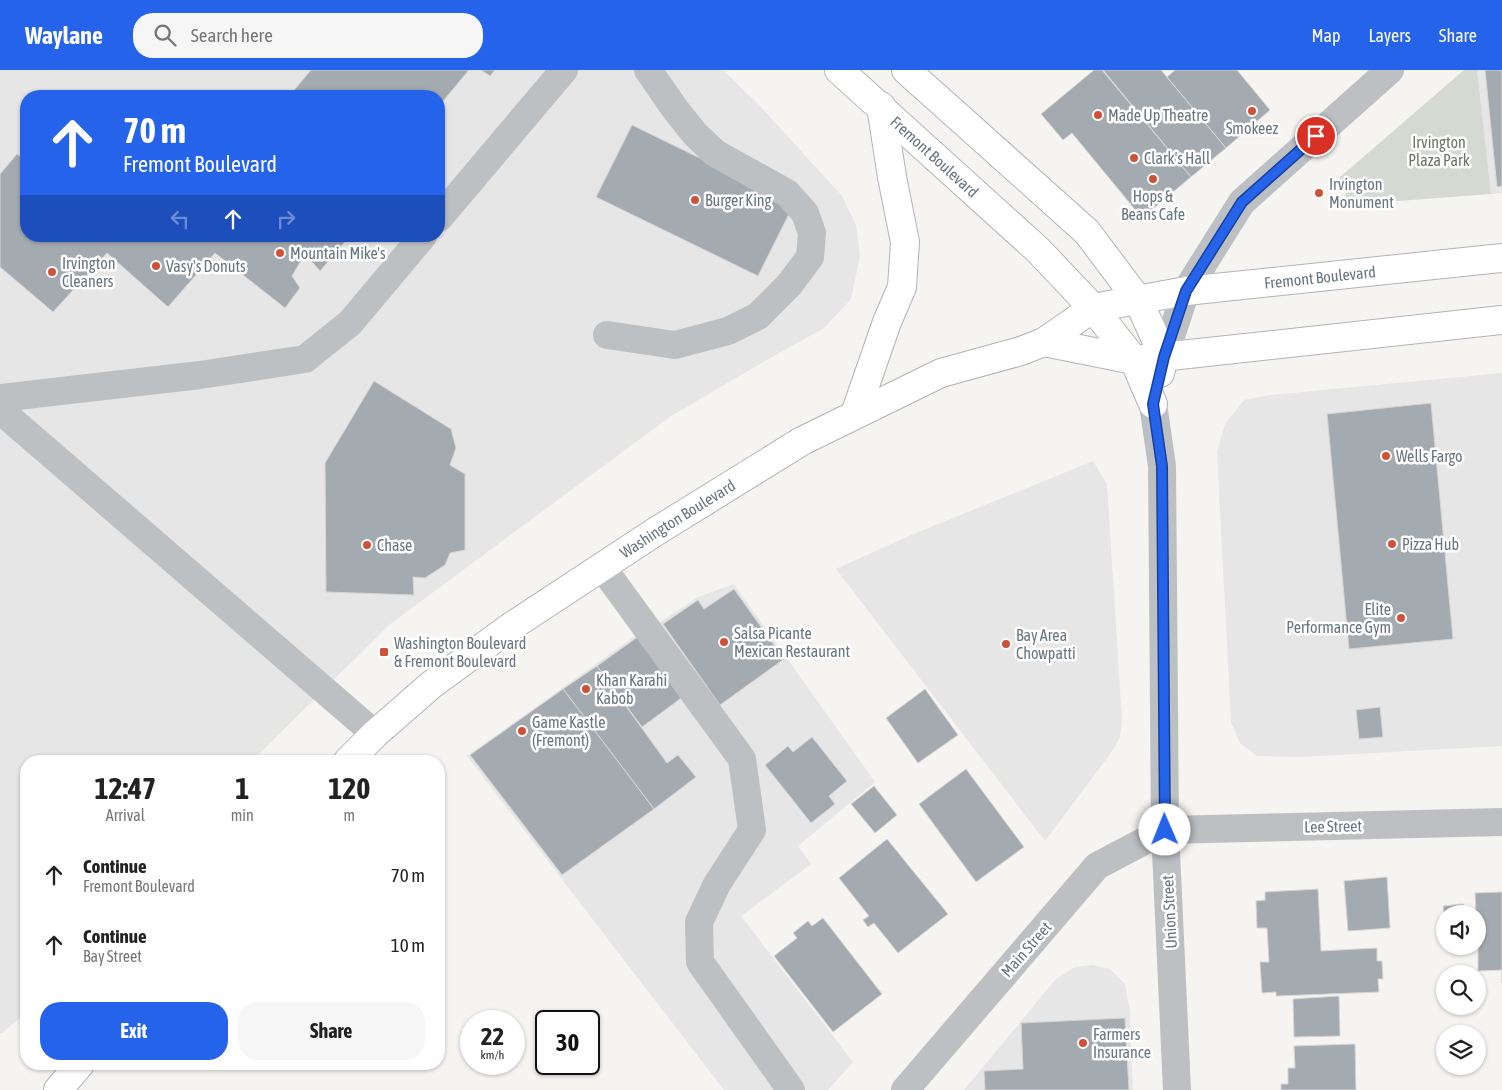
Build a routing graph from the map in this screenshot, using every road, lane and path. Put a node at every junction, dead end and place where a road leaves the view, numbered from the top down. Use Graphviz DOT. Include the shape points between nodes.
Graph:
graph roads {
  1 [pos="564,70"];
  2 [pos="648,70"];
  3 [pos="839,70"];
  4 [pos="906,70"];
  5 [pos="1390,70"];
  6 [pos="881,106"];
  7 [pos="445,211"];
  8 [pos="418,242"];
  9 [pos="1502,258"];
  10 [pos="1186,291"];
  11 [pos="1138,300"];
  12 [pos="1093,308"];
  13 [pos="1502,320"];
  14 [pos="607,335"];
  15 [pos="1044,342"];
  16 [pos="1164,357"];
  17 [pos="1134,360"];
  18 [pos="0,398"];
  19 [pos="1153,404"];
  20 [pos="0,410"];
  21 [pos="855,414"];
  22 [pos="602,566"];
  23 [pos="375,734"];
  24 [pos="354,755"];
  25 [pos="1502,822"];
  26 [pos="1165,830"];
  27 [pos="75,1070"];
  28 [pos="58,1090"];
  29 [pos="790,1090"];
  30 [pos="906,1090"];
  31 [pos="1177,1090"];
  1 -- 7 [label="street"];
  2 -- 14 [label="street" via="675,109 714,154 787,193 805,213 812,233 810,257 789,285 758,316 728,331 674,345"];
  3 -- 6 [label="main road, Fremont Boulevard"];
  4 -- 11 [label="main road" via="1087,232"];
  5 -- 10 [label="street" via="1242,202"];
  6 -- 12 [label="main road, Fremont Boulevard" via="1038,250"];
  6 -- 21 [label="main road" via="905,242 902,287"];
  8 -- 18 [label="street" via="350,323 305,360"];
  9 -- 10 [label="main road, Fremont Boulevard"];
  10 -- 11 [label="main road, Fremont Boulevard"];
  10 -- 16 [label="street"];
  11 -- 12 [label="main road, Fremont Boulevard"];
  11 -- 16 [label="main road"];
  12 -- 15 [label="main road, Fremont Boulevard"];
  12 -- 17 [label="main road, Fremont Boulevard"];
  13 -- 16 [label="main road"];
  15 -- 17 [label="main road"];
  15 -- 21 [label="main road, Washington Boulevard" via="941,373"];
  16 -- 17 [label="main road"];
  16 -- 19 [label="main road"];
  17 -- 19 [label="main road, Fremont Boulevard"];
  19 -- 26 [label="street, Union Street" via="1162,466"];
  20 -- 23 [label="street"];
  21 -- 22 [label="main road, Washington Boulevard" via="752,471"];
  22 -- 23 [label="main road, Washington Boulevard" via="509,628 439,680"];
  22 -- 29 [label="street" via="742,760 752,830 717,884 699,922 700,962"];
  23 -- 24 [label="main road, Washington Boulevard"];
  25 -- 26 [label="street, Lee Street"];
  26 -- 30 [label="street, Main Street" via="1097,866"];
  26 -- 31 [label="street, Union Street"];
  27 -- 28 [label="main road"];
}
